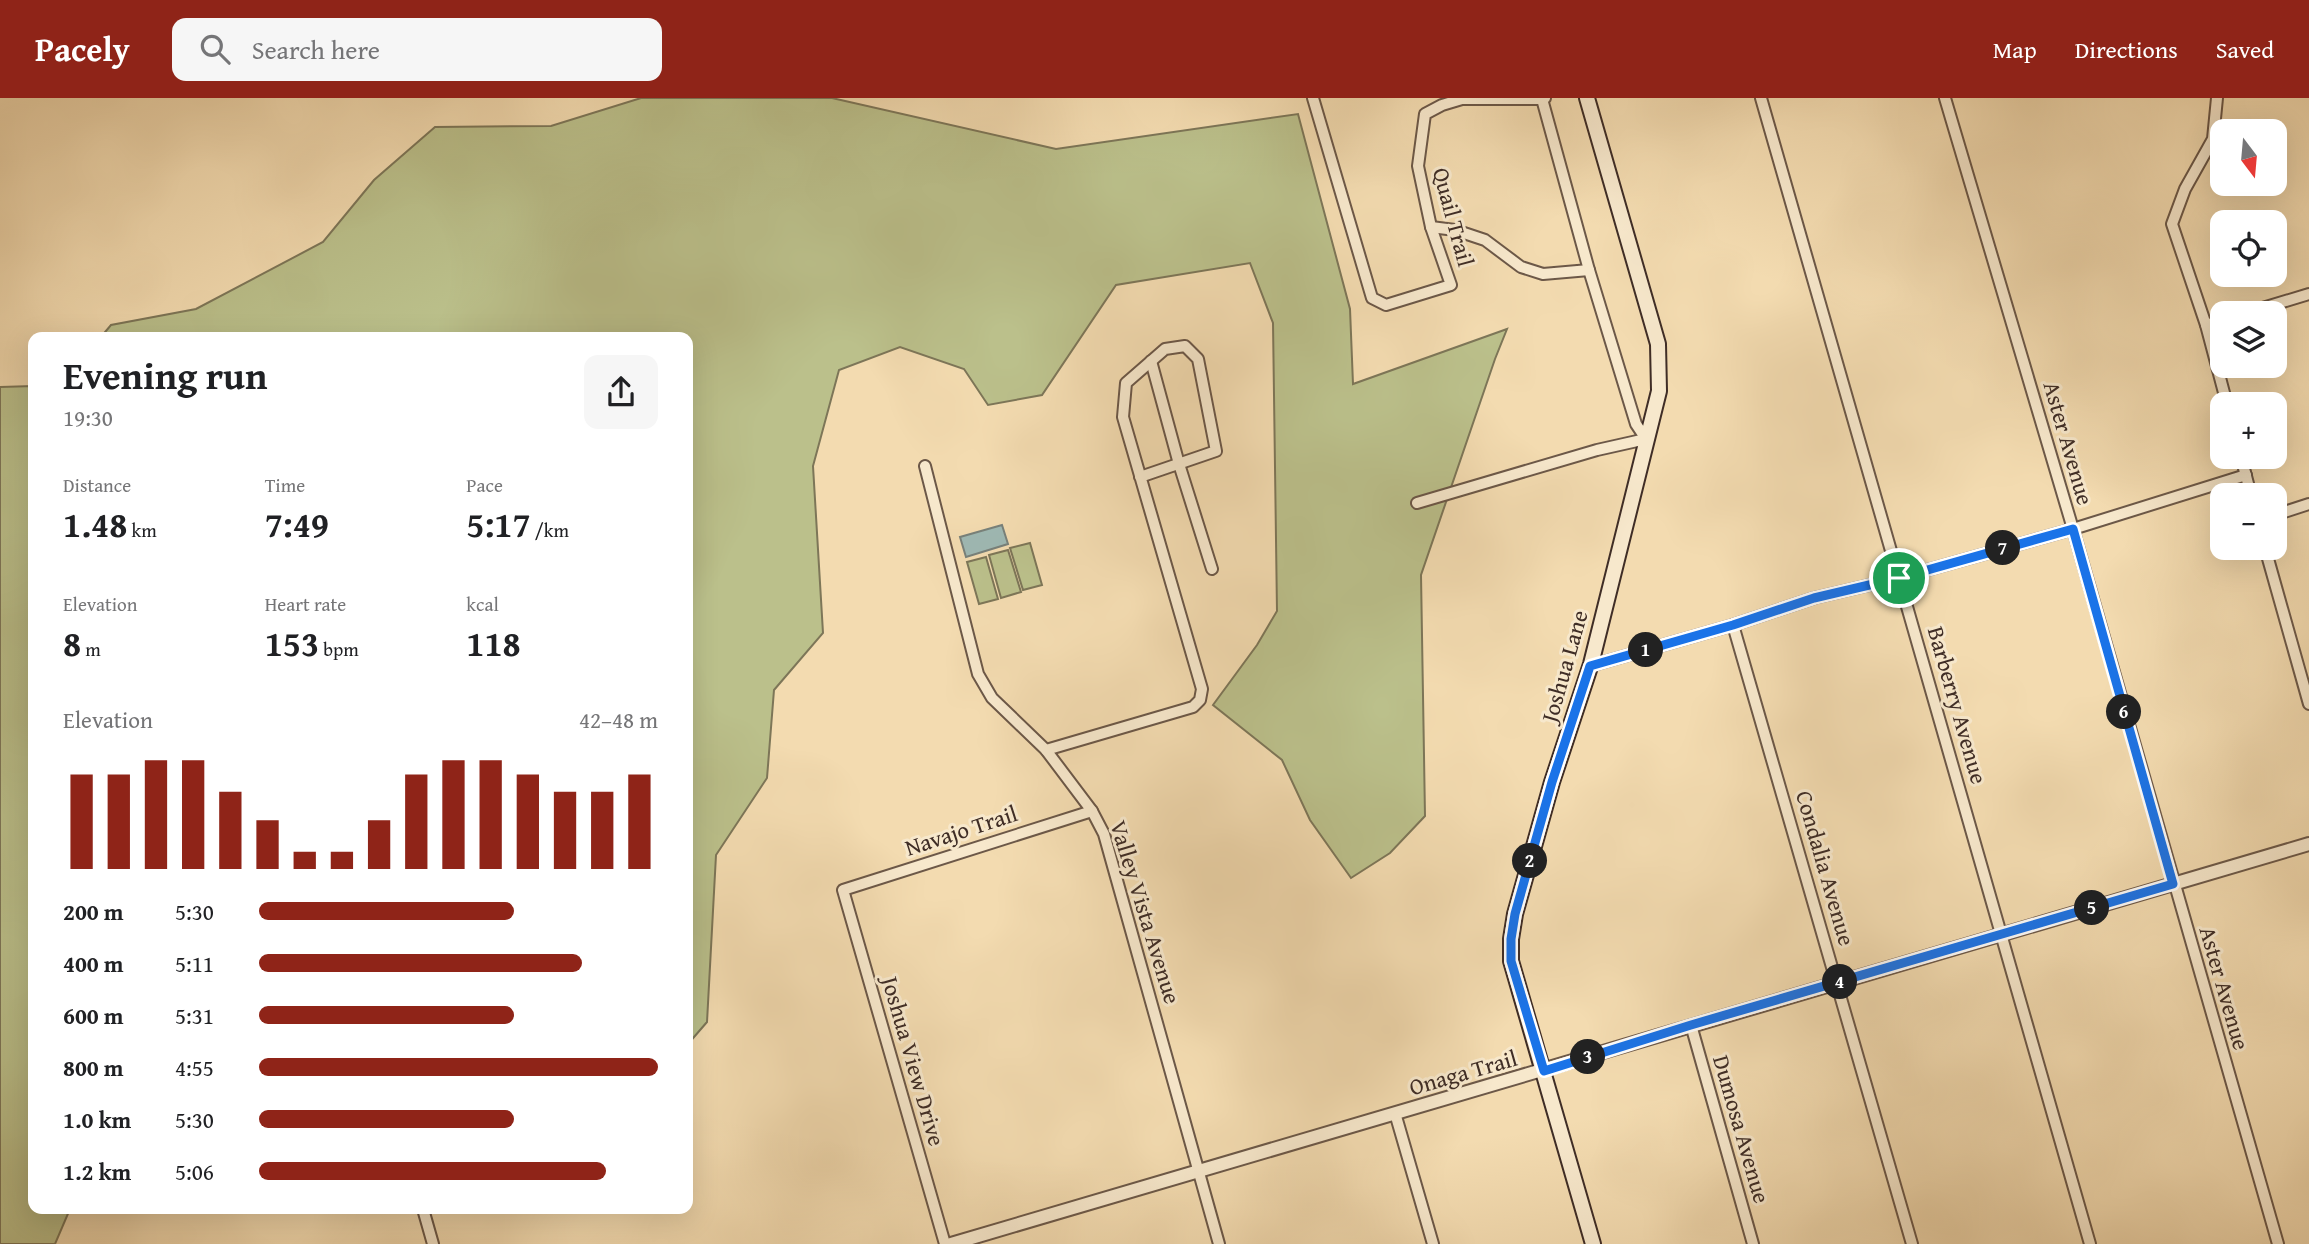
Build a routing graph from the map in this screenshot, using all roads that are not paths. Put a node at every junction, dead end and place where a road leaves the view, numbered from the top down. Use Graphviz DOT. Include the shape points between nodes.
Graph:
graph roads {
  1 [pos="1313,98"];
  2 [pos="1543,98"];
  3 [pos="1587,98"];
  4 [pos="1761,98"];
  5 [pos="1945,98"];
  6 [pos="2217,98"];
  7 [pos="1431,227"];
  8 [pos="1589,270"];
  9 [pos="2309,294"];
  10 [pos="2286,301"];
  11 [pos="2210,324"];
  12 [pos="2206,325"];
  13 [pos="1151,361"];
  14 [pos="2224,392"];
  15 [pos="1646,439"];
  16 [pos="1179,464"];
  17 [pos="925,466"];
  18 [pos="2244,469"];
  19 [pos="2246,475"];
  20 [pos="1140,477"];
  21 [pos="2248,483"];
  22 [pos="1417,503"];
  23 [pos="2309,504"];
  24 [pos="2287,511"];
  25 [pos="2073,529"];
  26 [pos="2268,560"];
  27 [pos="1212,569"];
  28 [pos="1899,578"];
  29 [pos="1733,625"];
  30 [pos="1590,666"];
  31 [pos="2309,704"];
  32 [pos="1046,750"];
  33 [pos="1092,811"];
  34 [pos="2309,844"];
  35 [pos="2173,884"];
  36 [pos="844,890"];
  37 [pos="2001,934"];
  38 [pos="1837,983"];
  39 [pos="1691,1025"];
  40 [pos="1544,1071"];
  41 [pos="1395,1113"];
  42 [pos="1198,1170"];
  43 [pos="424,1214"];
  44 [pos="433,1244"];
  45 [pos="945,1244"];
  46 [pos="951,1244"];
  47 [pos="1219,1244"];
  48 [pos="1433,1244"];
  49 [pos="1593,1244"];
  50 [pos="1753,1244"];
  51 [pos="1912,1244"];
  52 [pos="2090,1244"];
  53 [pos="2278,1244"];
  1 -- 7 [label="street, Quail Trail" via="1372,298 1386,305 1451,285"];
  2 -- 7 [label="street, Quail Trail" via="1462,99 1426,114 1418,166"];
  2 -- 8 [label="street"];
  3 -- 15 [label="main road, Joshua Lane" via="1658,344 1659,391"];
  4 -- 28 [label="street, Barberry Avenue"];
  5 -- 25 [label="street, Aster Avenue"];
  6 -- 12 [label="street" via="2213,139 2172,224"];
  7 -- 8 [label="street" via="1485,240 1521,267 1543,274"];
  8 -- 15 [label="street" via="1636,424"];
  9 -- 10 [label="street"];
  11 -- 12 [label="street"];
  12 -- 14 [label="street"];
  13 -- 16 [label="street"];
  13 -- 16 [label="street" via="1165,349 1185,346 1198,359 1216,451"];
  13 -- 20 [label="street" via="1126,383 1124,416"];
  15 -- 22 [label="street"];
  15 -- 30 [label="main road, Joshua Lane"];
  16 -- 20 [label="street"];
  16 -- 27 [label="street"];
  17 -- 32 [label="street, Valley Vista Avenue" via="978,674 992,698"];
  18 -- 19 [label="street"];
  19 -- 21 [label="street"];
  19 -- 25 [label="street"];
  20 -- 32 [label="street" via="1202,690 1200,700 1193,707"];
  23 -- 24 [label="street"];
  25 -- 28 [label="street"];
  25 -- 35 [label="street, Aster Avenue"];
  26 -- 31 [label="street"];
  28 -- 29 [label="street" via="1814,598"];
  28 -- 37 [label="street, Barberry Avenue"];
  29 -- 30 [label="street"];
  29 -- 38 [label="street, Condalia Avenue"];
  30 -- 40 [label="main road, Joshua Lane" via="1552,782 1511,939 1511,961"];
  32 -- 33 [label="street, Valley Vista Avenue"];
  33 -- 36 [label="street, Navajo Trail"];
  33 -- 42 [label="street, Valley Vista Avenue" via="1104,834"];
  34 -- 35 [label="street, Onaga Trail"];
  35 -- 37 [label="street, Onaga Trail"];
  35 -- 53 [label="street, Aster Avenue"];
  36 -- 45 [label="street, Joshua View Drive"];
  37 -- 38 [label="street, Onaga Trail"];
  37 -- 52 [label="street, Barberry Avenue"];
  38 -- 39 [label="street, Onaga Trail"];
  38 -- 51 [label="street, Condalia Avenue"];
  39 -- 40 [label="street, Onaga Trail"];
  39 -- 50 [label="street, Dumosa Avenue"];
  40 -- 41 [label="street, Onaga Trail"];
  40 -- 49 [label="main road, Joshua Lane"];
  41 -- 42 [label="street, Onaga Trail"];
  41 -- 48 [label="street"];
  42 -- 46 [label="street, Onaga Trail"];
  42 -- 47 [label="street, Valley Vista Avenue"];
  43 -- 44 [label="street"];
}
